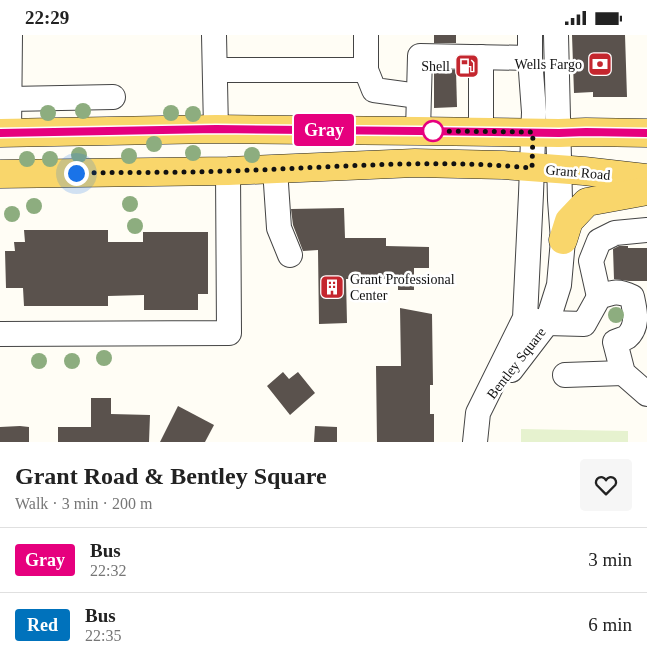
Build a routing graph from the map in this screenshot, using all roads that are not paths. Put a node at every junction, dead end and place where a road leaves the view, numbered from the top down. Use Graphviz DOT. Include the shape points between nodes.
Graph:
graph roads {
  1 [pos="10,35"];
  2 [pos="214,35"];
  3 [pos="366,35"];
  4 [pos="556,35"];
  5 [pos="530,46"];
  6 [pos="481,57"];
  7 [pos="215,70"];
  8 [pos="366,70"];
  9 [pos="5,74"];
  10 [pos="418,96"];
  11 [pos="113,97"];
  12 [pos="10,99"];
  13 [pos="216,129"];
  14 [pos="418,131"];
  15 [pos="481,131"];
  16 [pos="5,133"];
  17 [pos="546,133"];
  18 [pos="647,133"];
  19 [pos="532,168"];
  20 [pos="275,169"];
  21 [pos="560,169"];
  22 [pos="228,171"];
  23 [pos="0,174"];
  24 [pos="647,178"];
  25 [pos="647,191"];
  26 [pos="647,230"];
  27 [pos="563,240"];
  28 [pos="290,255"];
  29 [pos="599,297"];
  30 [pos="536,321"];
  31 [pos="584,325"];
  32 [pos="0,334"];
  33 [pos="615,342"];
  34 [pos="623,373"];
  35 [pos="565,375"];
  36 [pos="647,394"];
  37 [pos="474,442"];
  1 -- 9 [label="street"];
  2 -- 7 [label="street"];
  3 -- 8 [label="street"];
  4 -- 17 [label="street"];
  5 -- 6 [label="street"];
  5 -- 17 [label="street" via="534,107"];
  6 -- 10 [label="street" via="420,56"];
  6 -- 15 [label="street"];
  7 -- 8 [label="street"];
  7 -- 13 [label="street"];
  8 -- 10 [label="street" via="374,90"];
  9 -- 12 [label="street"];
  10 -- 14 [label="street"];
  11 -- 12 [label="street"];
  12 -- 16 [label="street"];
  13 -- 14 [label="main road"];
  13 -- 16 [label="main road"];
  14 -- 15 [label="main road"];
  15 -- 17 [label="main road"];
  17 -- 18 [label="main road"];
  17 -- 19 [label="street, Bentley Square"];
  17 -- 21 [label="street, Bentley Square"];
  19 -- 20 [label="main road, Grant Road" via="415,163"];
  19 -- 21 [label="main road, Grant Road"];
  19 -- 30 [label="street, Bentley Square"];
  20 -- 22 [label="main road, Grant Road"];
  20 -- 28 [label="street" via="279,228"];
  21 -- 24 [label="main road, Grant Road"];
  21 -- 27 [label="street, Bentley Square"];
  22 -- 23 [label="main road, Grant Road"];
  22 -- 32 [label="street" via="229,333"];
  25 -- 27 [label="main road" via="587,202 569,221"];
  26 -- 29 [label="street" via="615,233 599,241 591,261"];
  27 -- 30 [label="street, Bentley Square" via="559,285"];
  29 -- 31 [label="street"];
  29 -- 33 [label="street" via="613,292 632,297 635,326 626,337"];
  30 -- 31 [label="street"];
  30 -- 37 [label="street, Bentley Square" via="478,413"];
  31 -- 33 [label="street"];
  33 -- 34 [label="street"];
  34 -- 35 [label="street"];
  34 -- 36 [label="street"];
}
